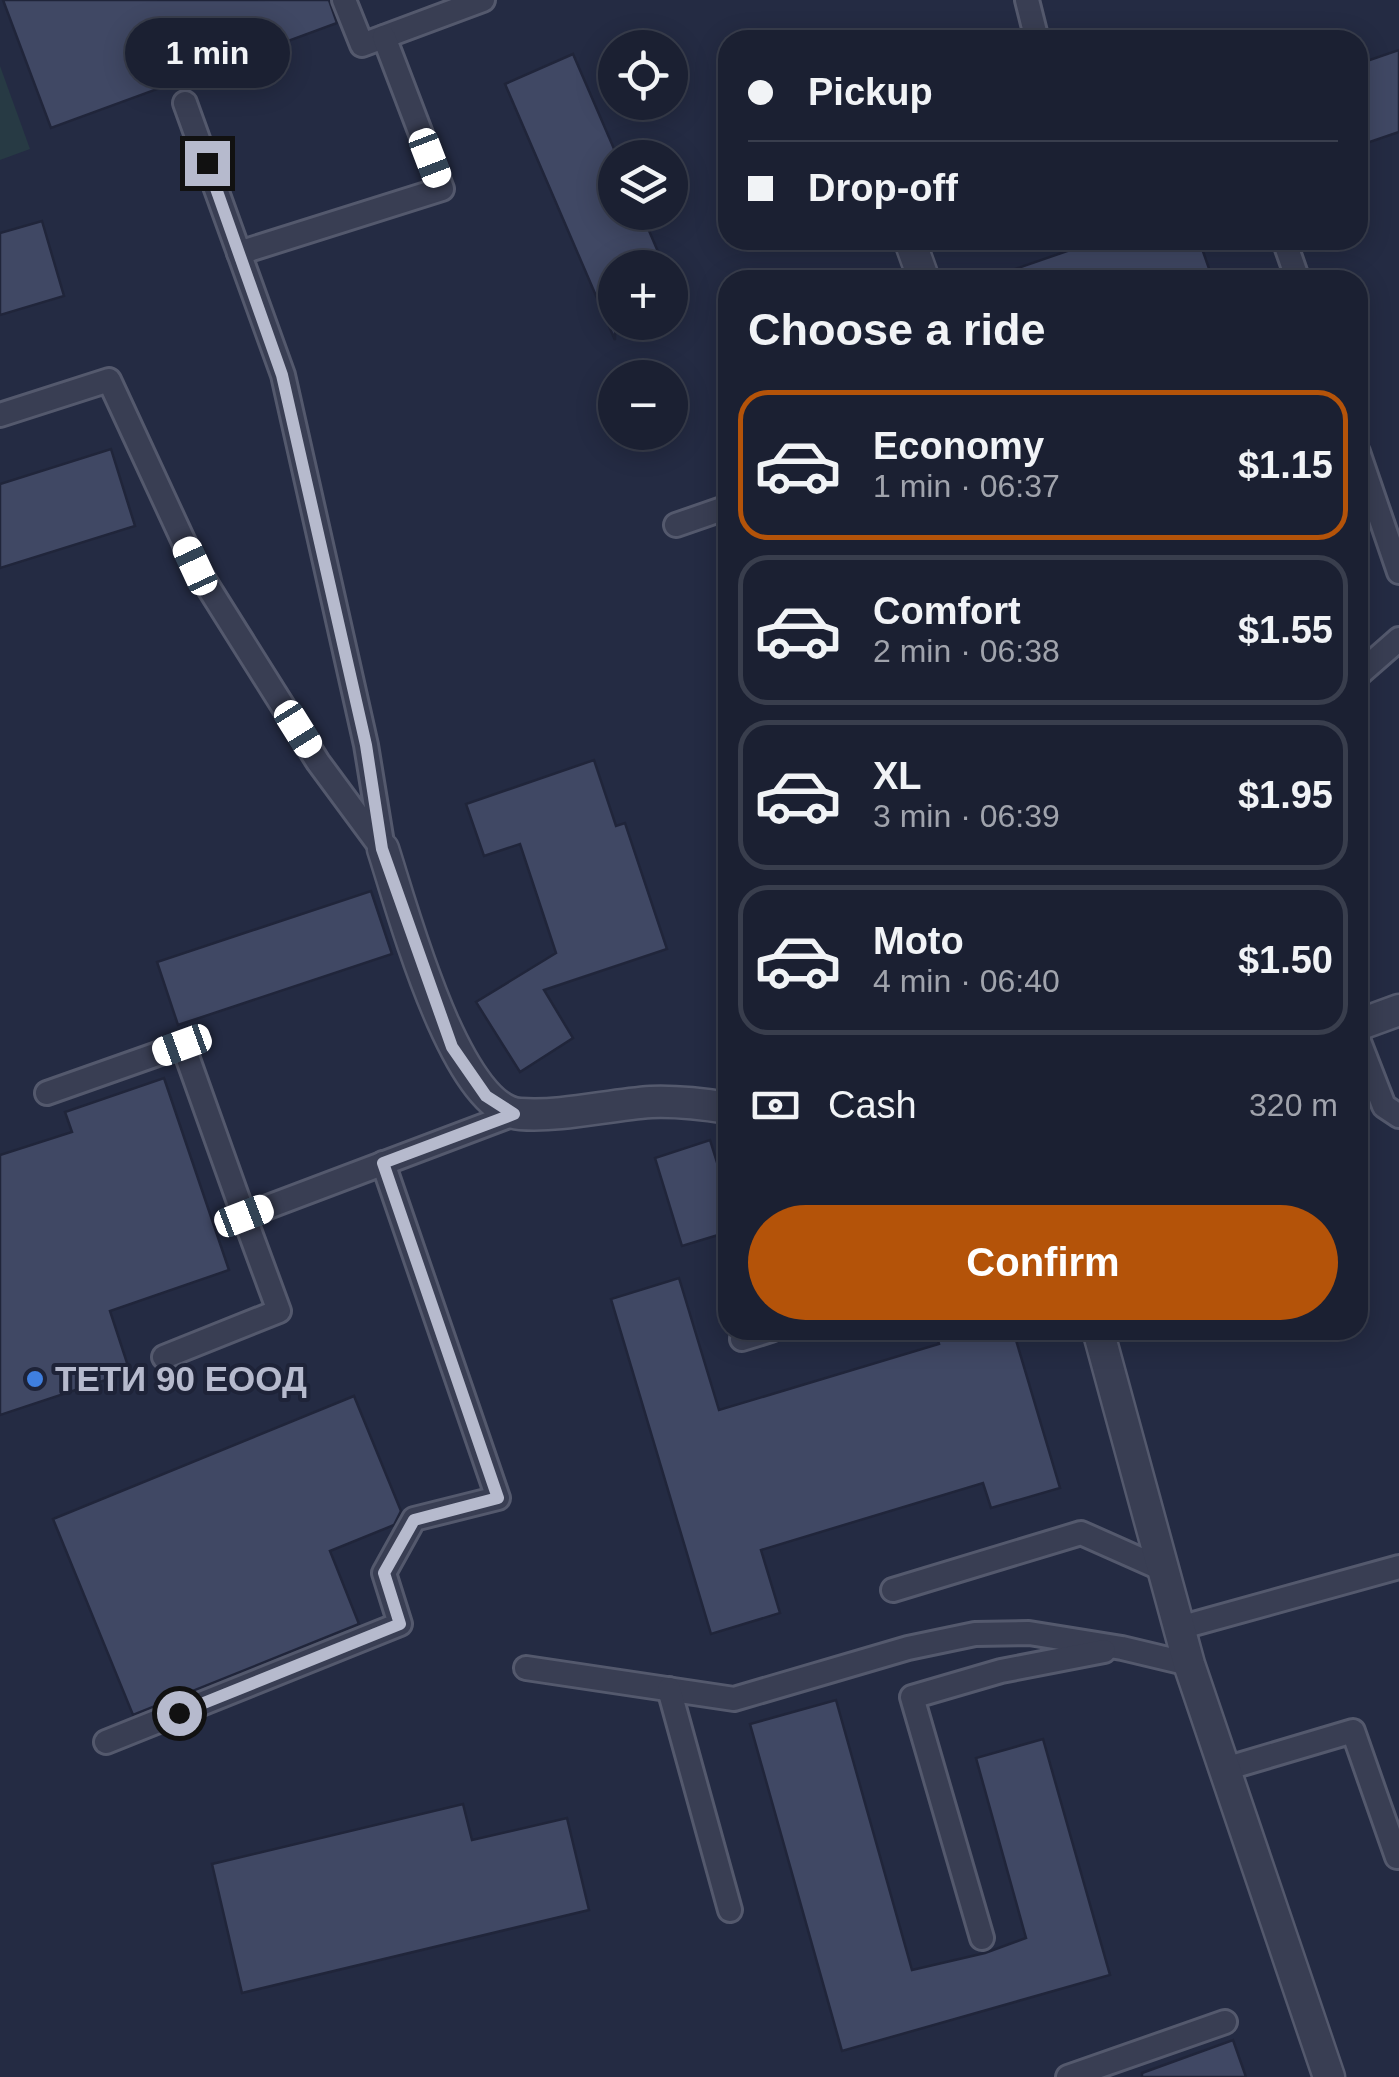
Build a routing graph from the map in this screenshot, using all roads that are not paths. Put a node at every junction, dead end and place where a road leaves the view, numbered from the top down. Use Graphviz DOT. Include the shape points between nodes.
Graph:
graph roads {
  1 [pos="344,0"];
  2 [pos="483,0"];
  3 [pos="1027,0"];
  4 [pos="1034,30"];
  5 [pos="384,37"];
  6 [pos="185,102"];
  7 [pos="240,253"];
  8 [pos="0,415"];
  9 [pos="1368,481"];
  10 [pos="718,510"];
  11 [pos="676,525"];
  12 [pos="1399,572"];
  13 [pos="1399,640"];
  14 [pos="1368,666"];
  15 [pos="382,849"];
  16 [pos="1399,1010"];
  17 [pos="1368,1021"];
  18 [pos="1368,1065"];
  19 [pos="47,1093"];
  20 [pos="718,1107"];
  21 [pos="514,1114"];
  22 [pos="1399,1116"];
  23 [pos="383,1163"];
  24 [pos="244,1216"];
  25 [pos="1101,1340"];
  26 [pos="164,1357"];
  27 [pos="1399,1568"];
  28 [pos="1162,1569"];
  29 [pos="893,1590"];
  30 [pos="1179,1628"];
  31 [pos="1122,1648"];
  32 [pos="1189,1664"];
  33 [pos="526,1668"];
  34 [pos="669,1689"];
  35 [pos="106,1742"];
  36 [pos="1225,1769"];
  37 [pos="1397,1858"];
  38 [pos="730,1910"];
  39 [pos="982,1938"];
  40 [pos="1225,2022"];
  41 [pos="1068,2077"];
  42 [pos="1329,2077"];
  1 -- 5 [label="lane" via="362,45"];
  2 -- 5 [label="lane"];
  3 -- 4 [label="lane"];
  5 -- 7 [label="lane" via="442,189"];
  6 -- 7 [label="lane"];
  7 -- 15 [label="lane" via="282,375 366,745"];
  8 -- 15 [label="lane" via="109,380 195,566 318,762"];
  9 -- 12 [label="lane"];
  10 -- 11 [label="lane"];
  13 -- 14 [label="lane"];
  15 -- 21 [label="street" via="452,1047 486,1096"];
  16 -- 17 [label="street"];
  18 -- 22 [label="lane" via="1384,1106"];
  19 -- 24 [label="lane" via="182,1045"];
  20 -- 21 [label="street" via="653,1102"];
  21 -- 23 [label="lane"];
  23 -- 24 [label="lane"];
  23 -- 35 [label="lane" via="498,1498 414,1520 384,1573 400,1624"];
  24 -- 26 [label="lane" via="280,1311"];
  25 -- 28 [label="street"];
  27 -- 30 [label="lane"];
  28 -- 29 [label="lane" via="1082,1532"];
  28 -- 30 [label="street"];
  30 -- 32 [label="street"];
  31 -- 32 [label="lane"];
  31 -- 34 [label="lane" via="1029,1633 975,1634 734,1699"];
  31 -- 39 [label="lane" via="912,1697"];
  32 -- 36 [label="street"];
  33 -- 34 [label="lane"];
  34 -- 38 [label="lane"];
  36 -- 37 [label="lane" via="1352,1730"];
  36 -- 42 [label="street"];
  40 -- 41 [label="lane"];
}
